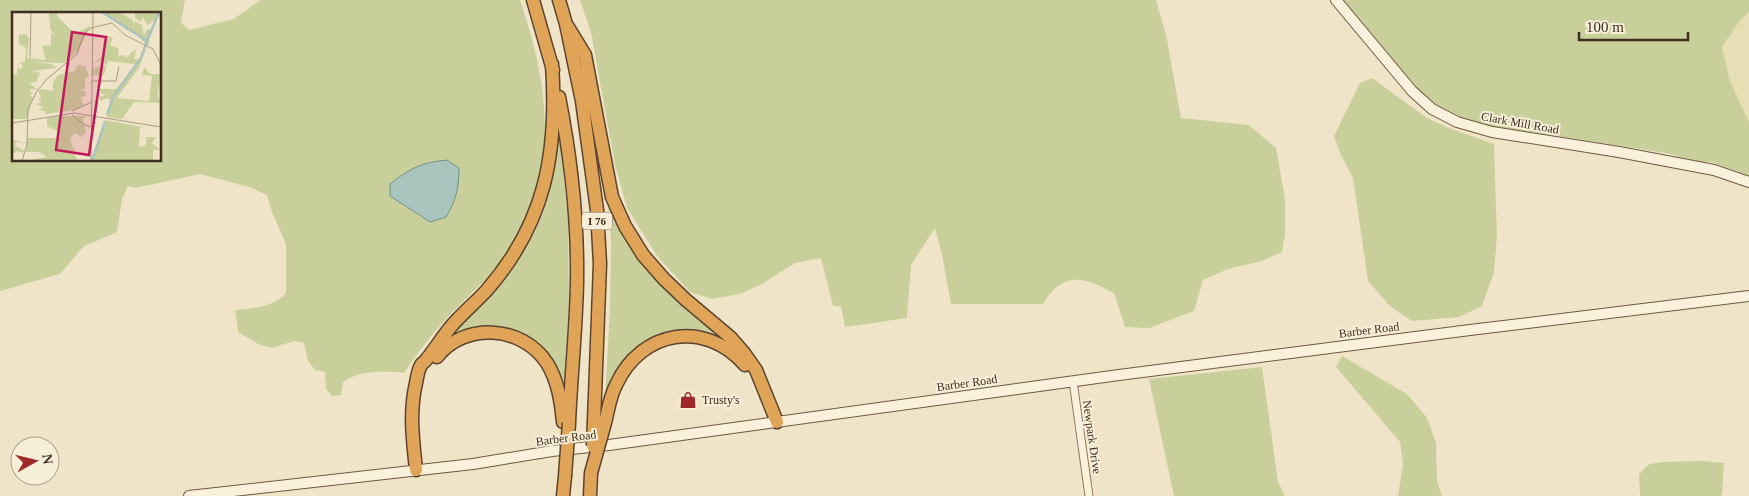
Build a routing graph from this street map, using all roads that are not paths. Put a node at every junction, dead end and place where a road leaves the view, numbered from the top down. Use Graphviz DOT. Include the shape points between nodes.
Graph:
graph roads {
  1 [pos="533,0"];
  2 [pos="559,0"];
  3 [pos="1336,0"];
  4 [pos="566,24"];
  5 [pos="552,64"];
  6 [pos="1749,182"];
  7 [pos="1749,296"];
  8 [pos="1073,381"];
  9 [pos="600,422"];
  10 [pos="773,422"];
  11 [pos="567,424"];
  12 [pos="419,470"];
  13 [pos="189,496"];
  14 [pos="563,496"];
  15 [pos="590,496"];
  16 [pos="1089,496"];
  1 -- 5 [label="highway, I 76"];
  2 -- 4 [label="highway, I 76"];
  3 -- 6 [label="main road, Clark Mill Road" via="1412,91 1432,109 1457,122 1492,132 1714,170"];
  4 -- 9 [label="highway, I 76" via="582,101 597,210"];
  4 -- 10 [label="highway" via="585,55 612,197 625,226 643,255 664,279 744,353 756,370"];
  5 -- 11 [label="highway, I 76" via="563,119 576,227 577,281"];
  5 -- 12 [label="highway" via="554,122 543,191 527,233 506,266 421,365 412,402"];
  7 -- 8 [label="main road, Barber Road"];
  8 -- 10 [label="main road, Barber Road"];
  8 -- 16 [label="street, Newpark Drive"];
  9 -- 10 [label="highway" via="631,361 652,344 688,336 710,340 737,356 752,377"];
  9 -- 15 [label="highway, bridge"];
  10 -- 12 [label="main road, Barber Road"];
  11 -- 12 [label="highway" via="554,378 536,351 504,334 470,334 442,349 427,369 421,384"];
  11 -- 14 [label="highway, bridge"];
  12 -- 13 [label="main road, Barber Road"];
}
